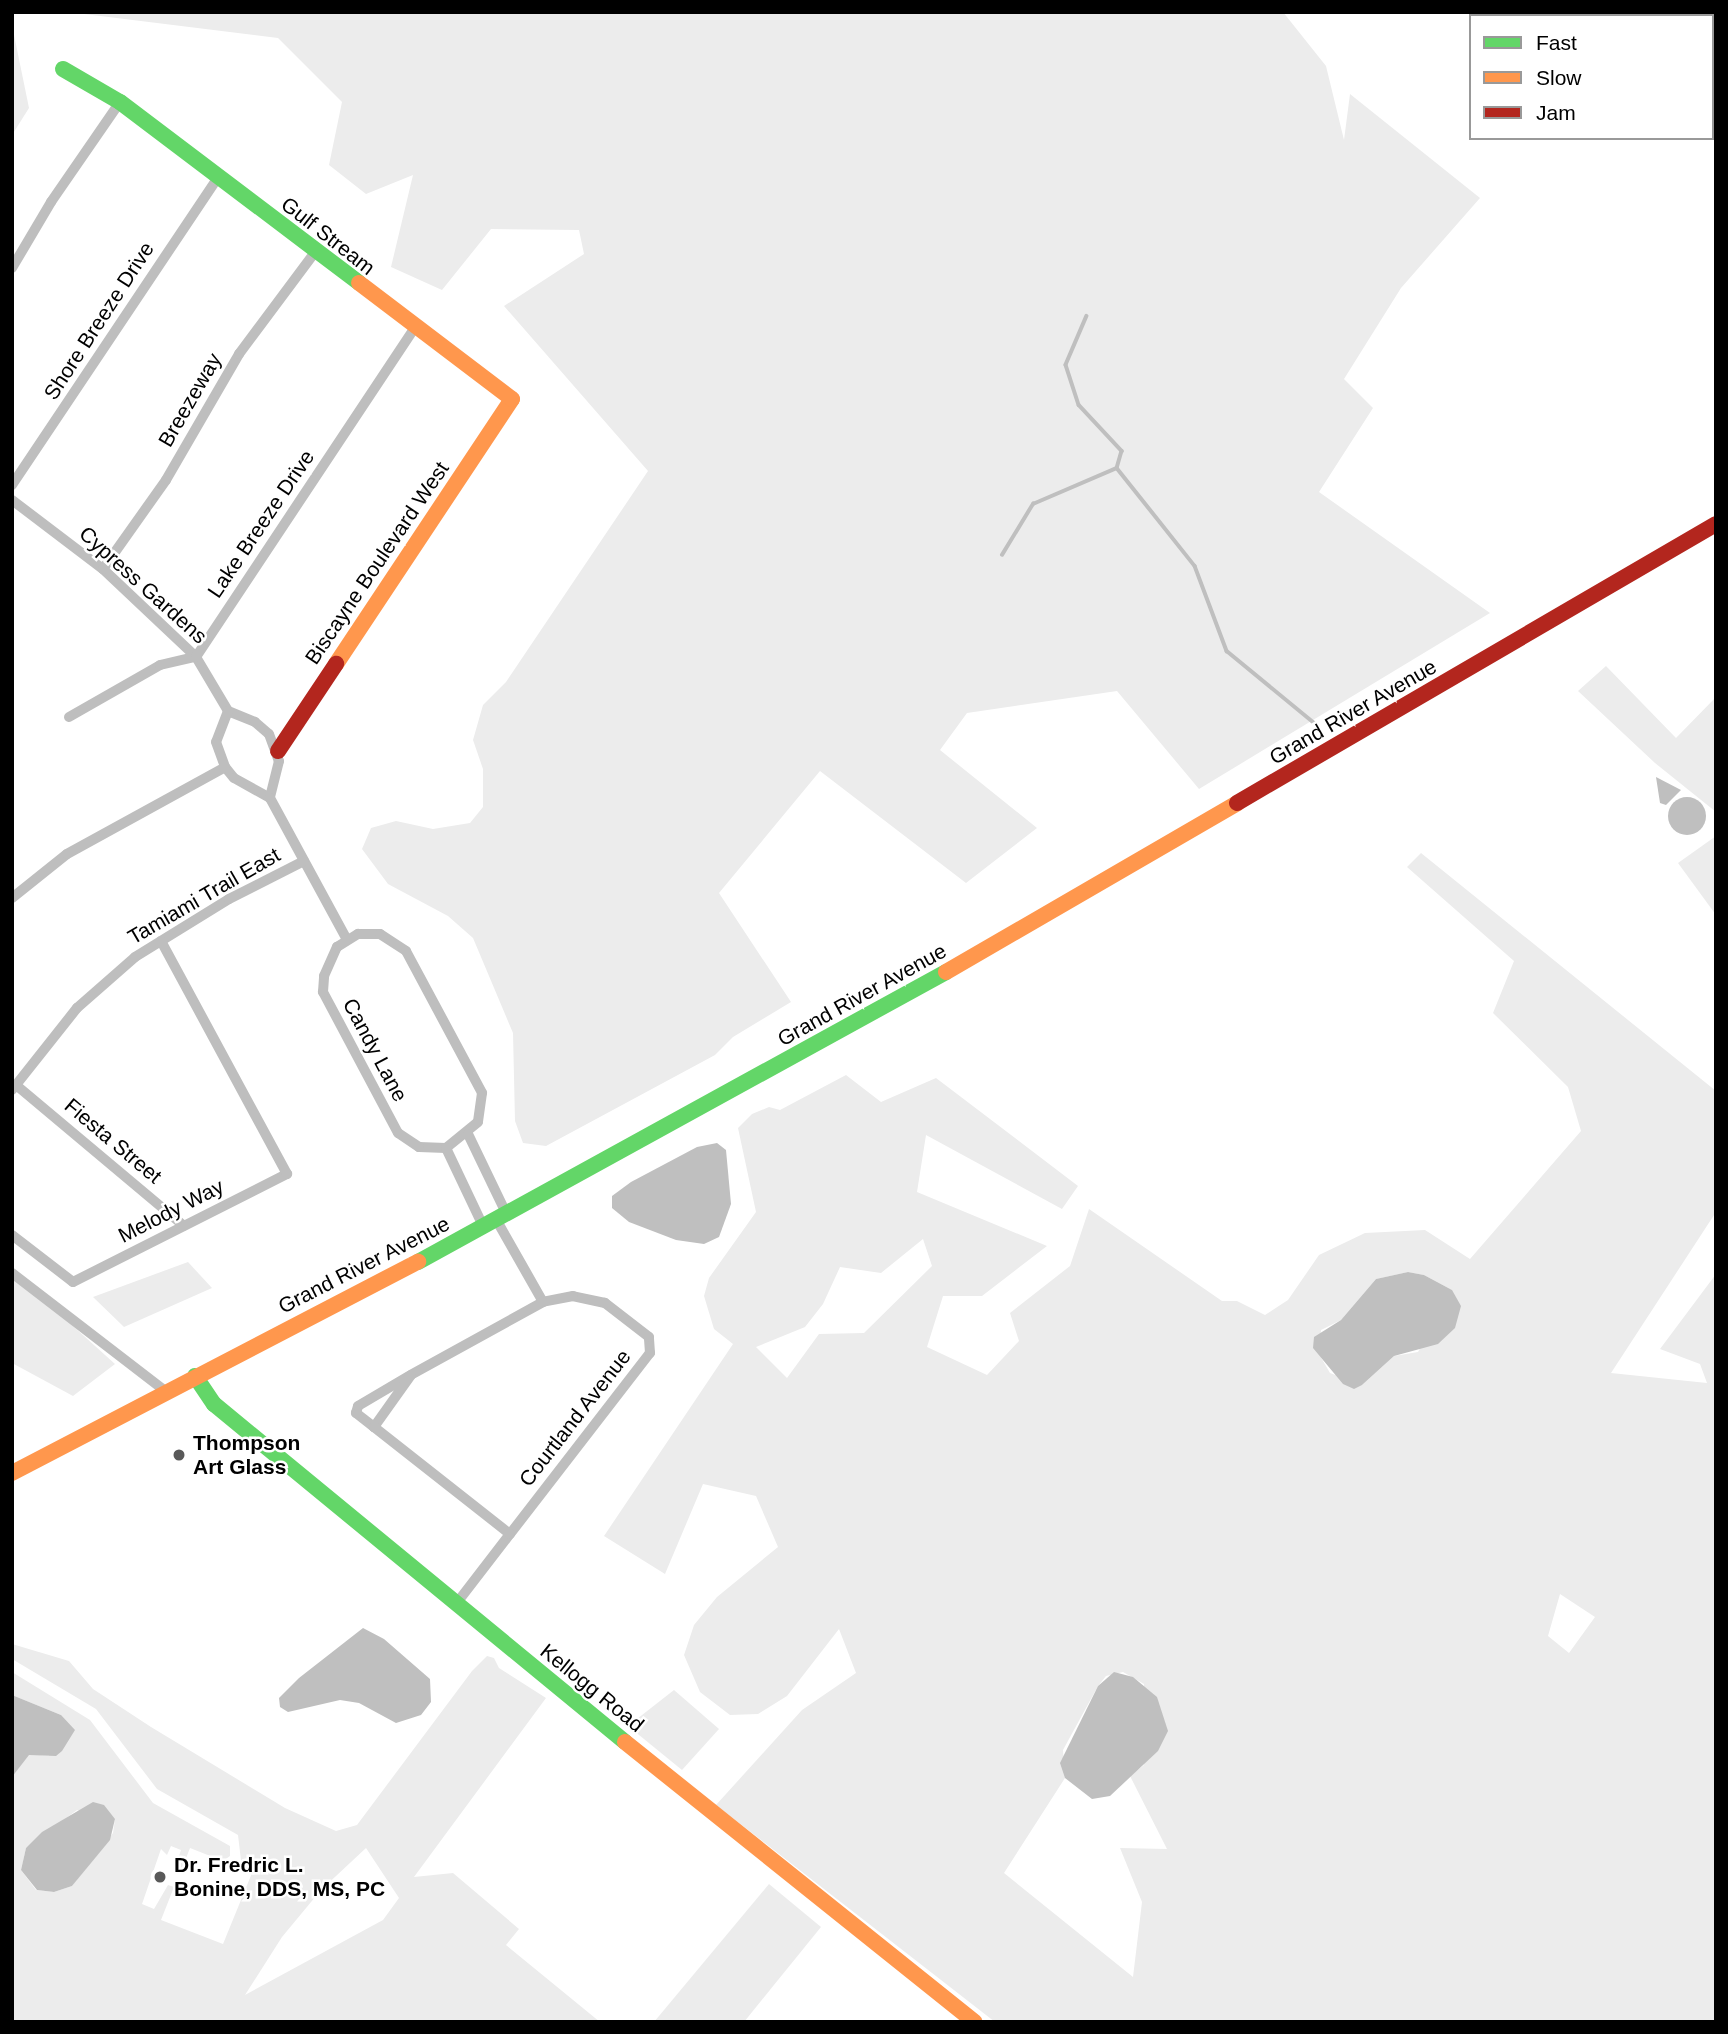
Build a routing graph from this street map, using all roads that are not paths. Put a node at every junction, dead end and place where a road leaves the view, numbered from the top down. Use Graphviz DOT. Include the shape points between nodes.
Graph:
graph roads {
  1 [pos="64,69"];
  2 [pos="120,102"];
  3 [pos="218,177"];
  4 [pos="315,252"];
  5 [pos="12,268"];
  6 [pos="414,329"];
  7 [pos="512,399"];
  8 [pos="12,485"];
  9 [pos="12,500"];
  10 [pos="1716,524"];
  11 [pos="103,569"];
  12 [pos="196,657"];
  13 [pos="228,711"];
  14 [pos="69,716"];
  15 [pos="278,751"];
  16 [pos="225,766"];
  17 [pos="270,798"];
  18 [pos="304,861"];
  19 [pos="12,898"];
  20 [pos="346,938"];
  21 [pos="161,941"];
  22 [pos="14,1088"];
  23 [pos="468,1134"];
  24 [pos="446,1148"];
  25 [pos="496,1221"];
  26 [pos="184,1226"];
  27 [pos="12,1235"];
  28 [pos="12,1273"];
  29 [pos="542,1302"];
  30 [pos="411,1375"];
  31 [pos="195,1376"];
  32 [pos="165,1391"];
  33 [pos="374,1427"];
  34 [pos="12,1473"];
  35 [pos="510,1534"];
  36 [pos="456,1604"];
  37 [pos="975,2022"];
  1 -- 2 [label="street, Gulf Stream"];
  2 -- 3 [label="street, Gulf Stream"];
  2 -- 5 [label="street"];
  3 -- 4 [label="street, Gulf Stream"];
  3 -- 8 [label="street, Shore Breeze Drive"];
  4 -- 6 [label="street, Gulf Stream"];
  4 -- 11 [label="street, Breezeway" via="239,354 166,480"];
  6 -- 7 [label="street, Gulf Stream"];
  6 -- 12 [label="street, Lake Breeze Drive"];
  7 -- 15 [label="street, Biscayne Boulevard West"];
  9 -- 11 [label="street, Cypress Gardens"];
  10 -- 25 [label="street, Grand River Avenue" via="1058,909"];
  11 -- 12 [label="street, Cypress Gardens"];
  12 -- 13 [label="street, Cypress Gardens"];
  12 -- 14 [label="street" via="160,665"];
  13 -- 15 [label="street" via="255,722 269,734"];
  13 -- 16 [label="street" via="216,742"];
  15 -- 17 [label="street" via="279,777"];
  16 -- 17 [label="street" via="234,778"];
  16 -- 19 [label="street" via="67,854"];
  17 -- 18 [label="street"];
  18 -- 20 [label="street"];
  18 -- 21 [label="street, Tamiami Trail East"];
  20 -- 23 [label="street" via="380,934 406,951 482,1093 482,1111"];
  20 -- 24 [label="street, Candy Lane" via="324,976 323,992 339,1027 398,1133 419,1147"];
  21 -- 22 [label="street, Tamiami Trail East" via="135,957 77,1008"];
  21 -- 26 [label="street, Melody Way" via="287,1174"];
  22 -- 26 [label="street, Fiesta Street"];
  23 -- 24 [label="street"];
  23 -- 25 [label="street"];
  24 -- 25 [label="street"];
  25 -- 29 [label="street"];
  25 -- 31 [label="street, Grand River Avenue"];
  26 -- 27 [label="street, Melody Way" via="73,1282"];
  28 -- 32 [label="street"];
  29 -- 30 [label="street, Courtland Avenue"];
  29 -- 35 [label="street, Courtland Avenue" via="573,1296 605,1303 649,1337 650,1353"];
  30 -- 33 [label="street, Courtland Avenue"];
  30 -- 33 [label="street, Courtland Avenue" via="358,1406 356,1413"];
  31 -- 32 [label="street, Grand River Avenue"];
  31 -- 36 [label="street, Kellogg Road" via="214,1404"];
  32 -- 34 [label="street, Grand River Avenue"];
  33 -- 35 [label="street, Courtland Avenue"];
  35 -- 36 [label="street, Courtland Avenue"];
  36 -- 37 [label="street, Kellogg Road"];
}
